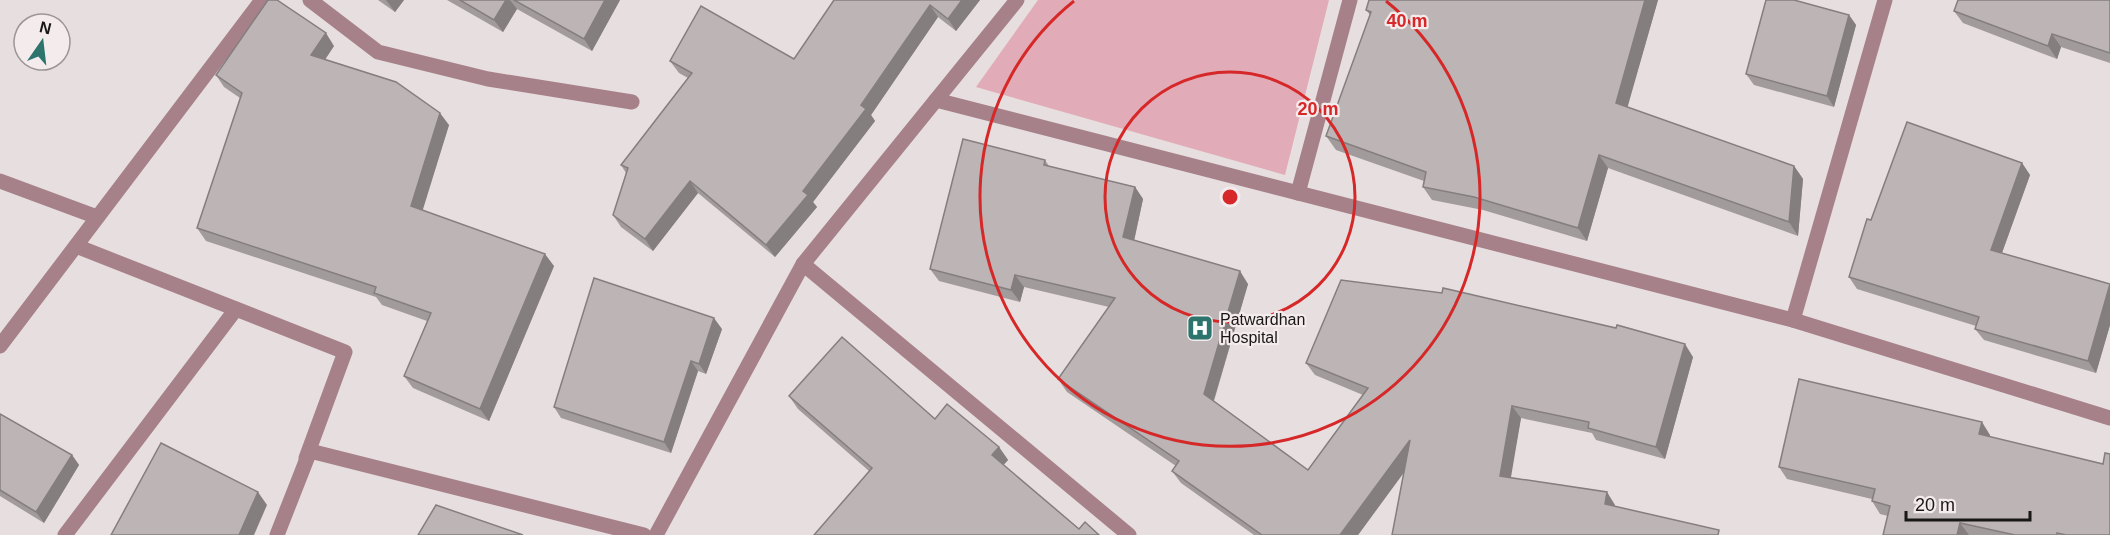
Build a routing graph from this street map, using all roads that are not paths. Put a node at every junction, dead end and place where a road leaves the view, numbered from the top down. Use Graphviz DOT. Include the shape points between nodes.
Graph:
graph roads {
  1 [pos="262,0"];
  2 [pos="310,0"];
  3 [pos="1017,0"];
  4 [pos="1350,0"];
  5 [pos="1884,0"];
  6 [pos="936,100"];
  7 [pos="632,102"];
  8 [pos="0,181"];
  9 [pos="1298,193"];
  10 [pos="97,217"];
  11 [pos="76,246"];
  12 [pos="802,264"];
  13 [pos="236,309"];
  14 [pos="1793,320"];
  15 [pos="0,346"];
  16 [pos="2110,418"];
  17 [pos="298,480"];
  18 [pos="65,535"];
  19 [pos="277,535"];
  20 [pos="644,535"];
  21 [pos="656,535"];
  22 [pos="1129,535"];
  1 -- 10 [label="street"];
  2 -- 7 [label="street" via="378,52 488,79"];
  3 -- 6 [label="street"];
  4 -- 9 [label="street"];
  5 -- 14 [label="street"];
  6 -- 9 [label="street"];
  6 -- 12 [label="street"];
  8 -- 10 [label="street"];
  9 -- 14 [label="street"];
  10 -- 11 [label="street"];
  11 -- 13 [label="street"];
  11 -- 15 [label="street"];
  12 -- 21 [label="street"];
  12 -- 22 [label="street"];
  13 -- 17 [label="street" via="345,352"];
  13 -- 18 [label="street"];
  14 -- 16 [label="street"];
  17 -- 19 [label="street"];
  17 -- 20 [label="street" via="309,451"];
}
